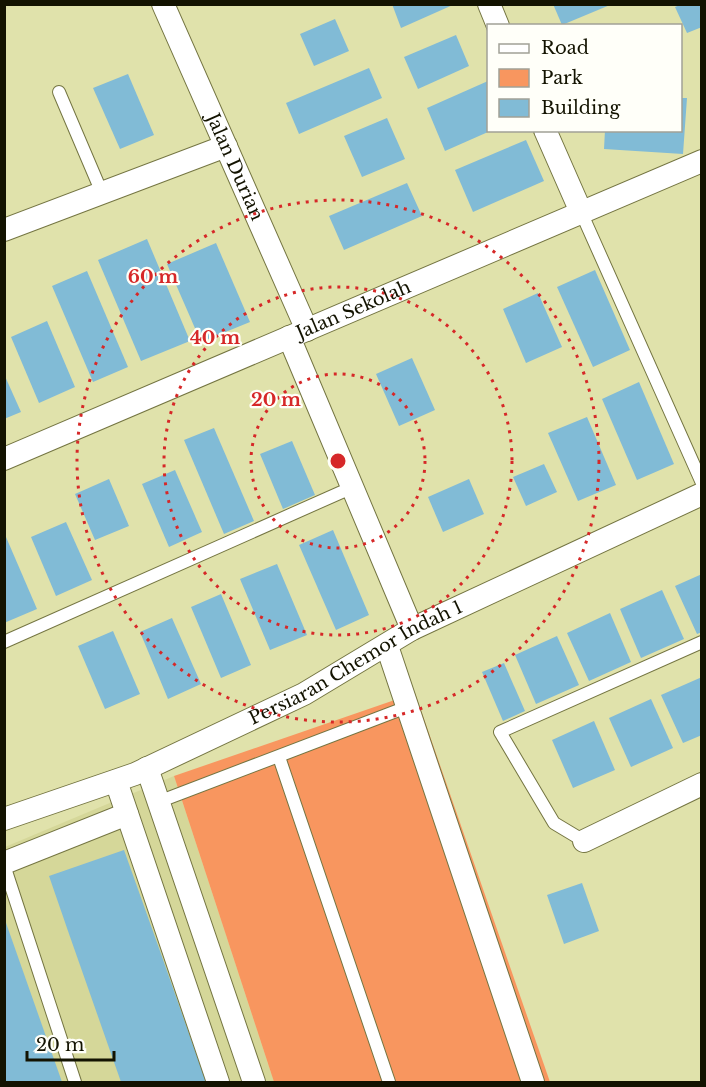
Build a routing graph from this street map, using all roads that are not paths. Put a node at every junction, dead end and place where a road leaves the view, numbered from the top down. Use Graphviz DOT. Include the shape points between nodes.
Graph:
graph roads {
  1 [pos="163,4"];
  2 [pos="489,4"];
  3 [pos="497,24"];
  4 [pos="59,93"];
  5 [pos="545,132"];
  6 [pos="226,146"];
  7 [pos="702,161"];
  8 [pos="102,193"];
  9 [pos="581,212"];
  10 [pos="4,231"];
  11 [pos="298,333"];
  12 [pos="4,459"];
  13 [pos="702,483"];
  14 [pos="353,487"];
  15 [pos="702,494"];
  16 [pos="412,629"];
  17 [pos="4,642"];
  18 [pos="702,642"];
  19 [pos="387,646"];
  20 [pos="407,707"];
  21 [pos="279,757"];
  22 [pos="147,768"];
  23 [pos="116,781"];
  24 [pos="702,784"];
  25 [pos="158,802"];
  26 [pos="127,814"];
  27 [pos="4,819"];
  28 [pos="584,841"];
  29 [pos="4,864"];
  30 [pos="75,1083"];
  31 [pos="218,1083"];
  32 [pos="254,1083"];
  33 [pos="389,1083"];
  34 [pos="533,1083"];
  1 -- 6 [label="street, Jalan Durian"];
  2 -- 3 [label="street"];
  4 -- 8 [label="lane"];
  5 -- 9 [label="street"];
  6 -- 8 [label="street"];
  6 -- 11 [label="street, Jalan Durian"];
  7 -- 9 [label="street, Jalan Sekolah"];
  8 -- 10 [label="street"];
  9 -- 11 [label="street, Jalan Sekolah"];
  9 -- 13 [label="lane"];
  11 -- 12 [label="street, Jalan Sekolah"];
  11 -- 14 [label="street, Jalan Durian"];
  14 -- 16 [label="street, Jalan Durian"];
  14 -- 17 [label="lane"];
  15 -- 16 [label="street, Persiaran Chemor Indah 1"];
  16 -- 19 [label="street, Persiaran Chemor Indah 1"];
  18 -- 28 [label="lane" via="500,732 555,823"];
  19 -- 20 [label="street"];
  19 -- 22 [label="street, Persiaran Chemor Indah 1" via="304,694"];
  20 -- 21 [label="lane"];
  20 -- 34 [label="street"];
  21 -- 25 [label="lane"];
  21 -- 33 [label="lane"];
  22 -- 23 [label="street, Persiaran Chemor Indah 1"];
  22 -- 25 [label="street"];
  23 -- 26 [label="street"];
  23 -- 27 [label="street, Persiaran Chemor Indah 1"];
  24 -- 28 [label="street"];
  25 -- 32 [label="street"];
  26 -- 29 [label="street"];
  26 -- 31 [label="street"];
  29 -- 30 [label="lane"];
}
